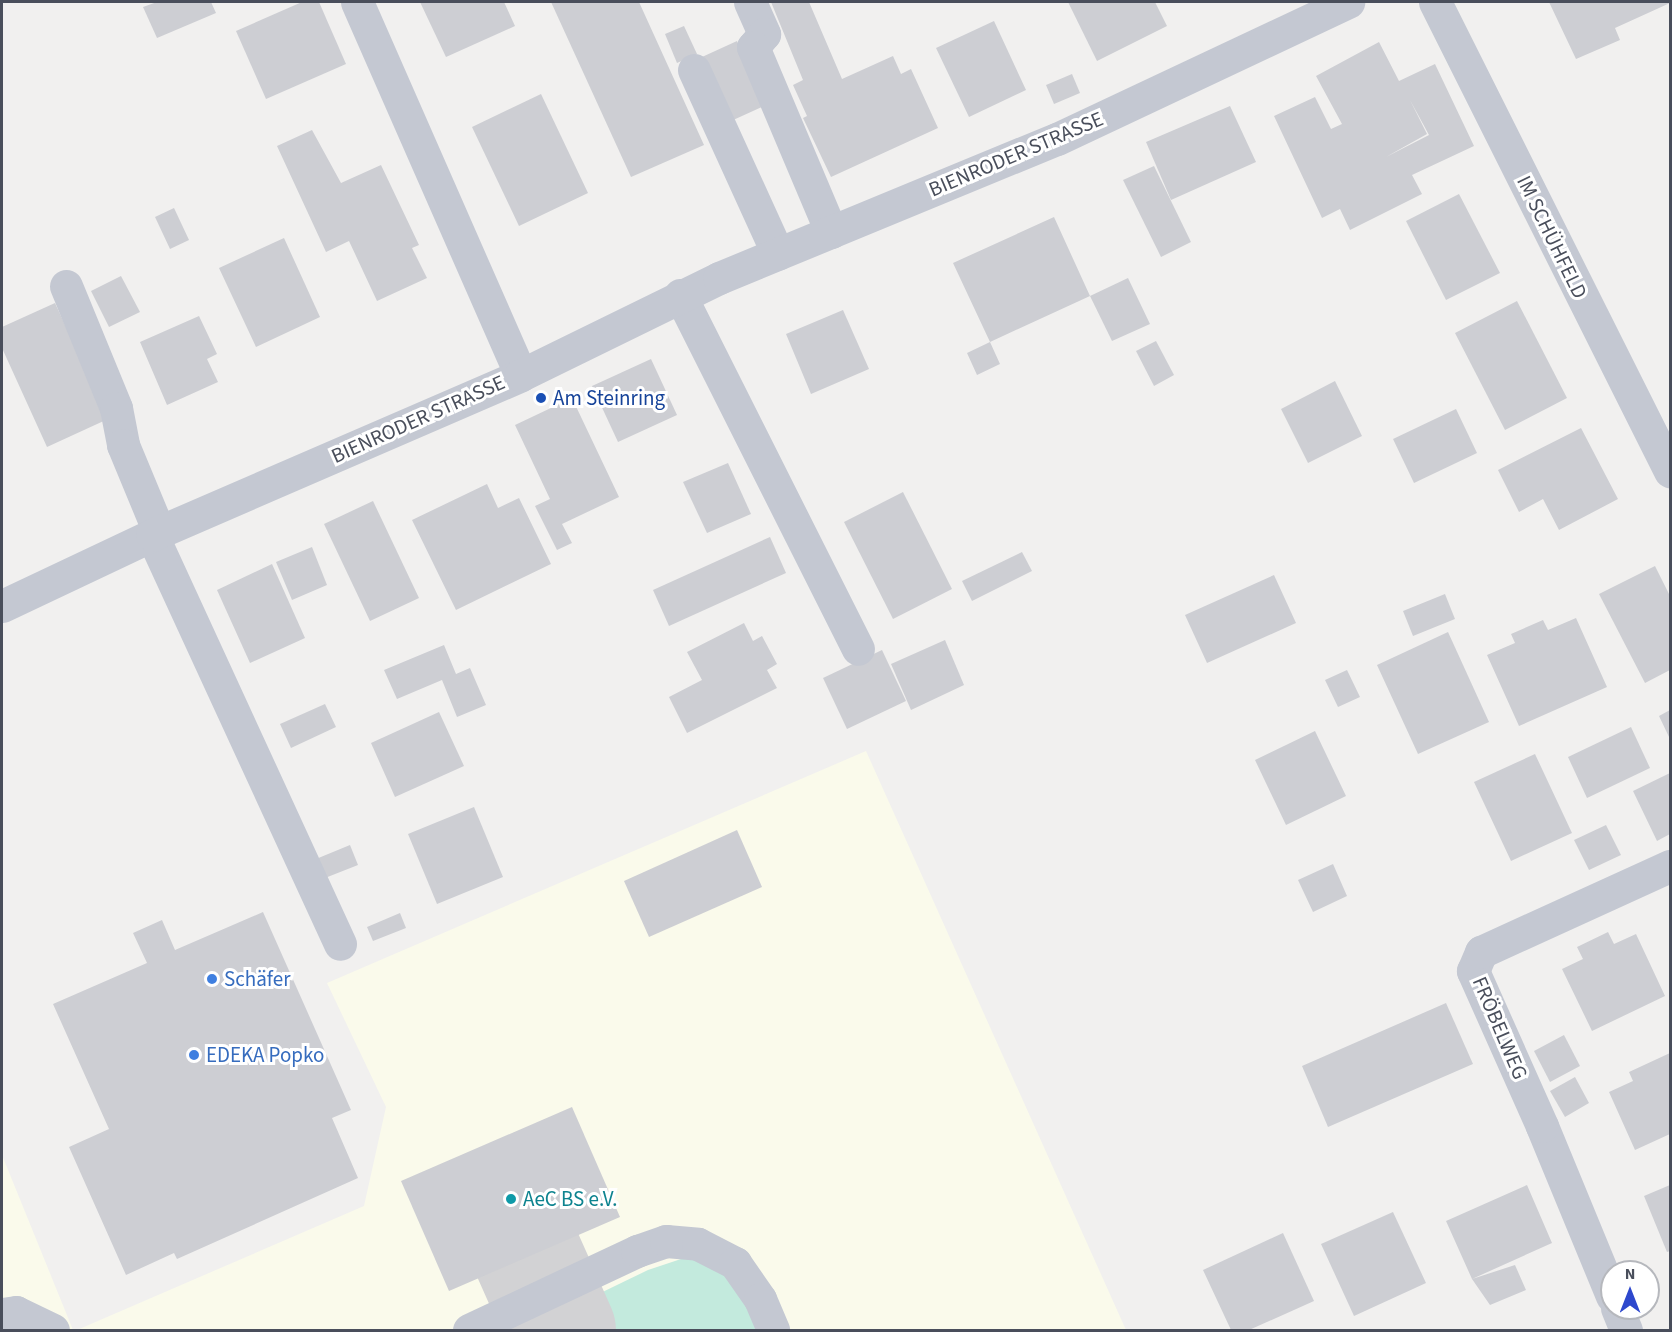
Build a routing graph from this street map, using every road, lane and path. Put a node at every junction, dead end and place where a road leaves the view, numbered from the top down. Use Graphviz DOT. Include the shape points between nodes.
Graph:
graph roads {
  1 [pos="357,2"];
  2 [pos="750,2"];
  3 [pos="1348,2"];
  4 [pos="1436,2"];
  5 [pos="694,70"];
  6 [pos="831,232"];
  7 [pos="778,254"];
  8 [pos="66,286"];
  9 [pos="680,295"];
  10 [pos="521,375"];
  11 [pos="1671,471"];
  12 [pos="156,534"];
  13 [pos="2,606"];
  14 [pos="858,649"];
  15 [pos="1671,866"];
  16 [pos="340,944"];
  17 [pos="1600,1267"];
  18 [pos="2,1314"];
  19 [pos="53,1330"];
  20 [pos="469,1330"];
  21 [pos="773,1330"];
  1 -- 10 [label="street"];
  2 -- 6 [label="street" via="764,34 753,47"];
  3 -- 6 [label="street, BIENRODER STRASSE" via="1057,139"];
  4 -- 11 [label="street, IM SCHÜHFELD"];
  5 -- 7 [label="street"];
  6 -- 7 [label="street, BIENRODER STRASSE"];
  7 -- 9 [label="street, BIENRODER STRASSE"];
  8 -- 12 [label="street" via="116,408 123,445"];
  9 -- 10 [label="street, BIENRODER STRASSE"];
  9 -- 14 [label="street"];
  10 -- 12 [label="street, BIENRODER STRASSE"];
  12 -- 13 [label="street, BIENRODER STRASSE"];
  12 -- 16 [label="street"];
  15 -- 17 [label="street, FRÖBELWEG" via="1481,952 1473,971"];
  18 -- 19 [label="street" via="16,1312"];
  20 -- 21 [label="street" via="666,1241 698,1244 735,1263 760,1299"];
}
